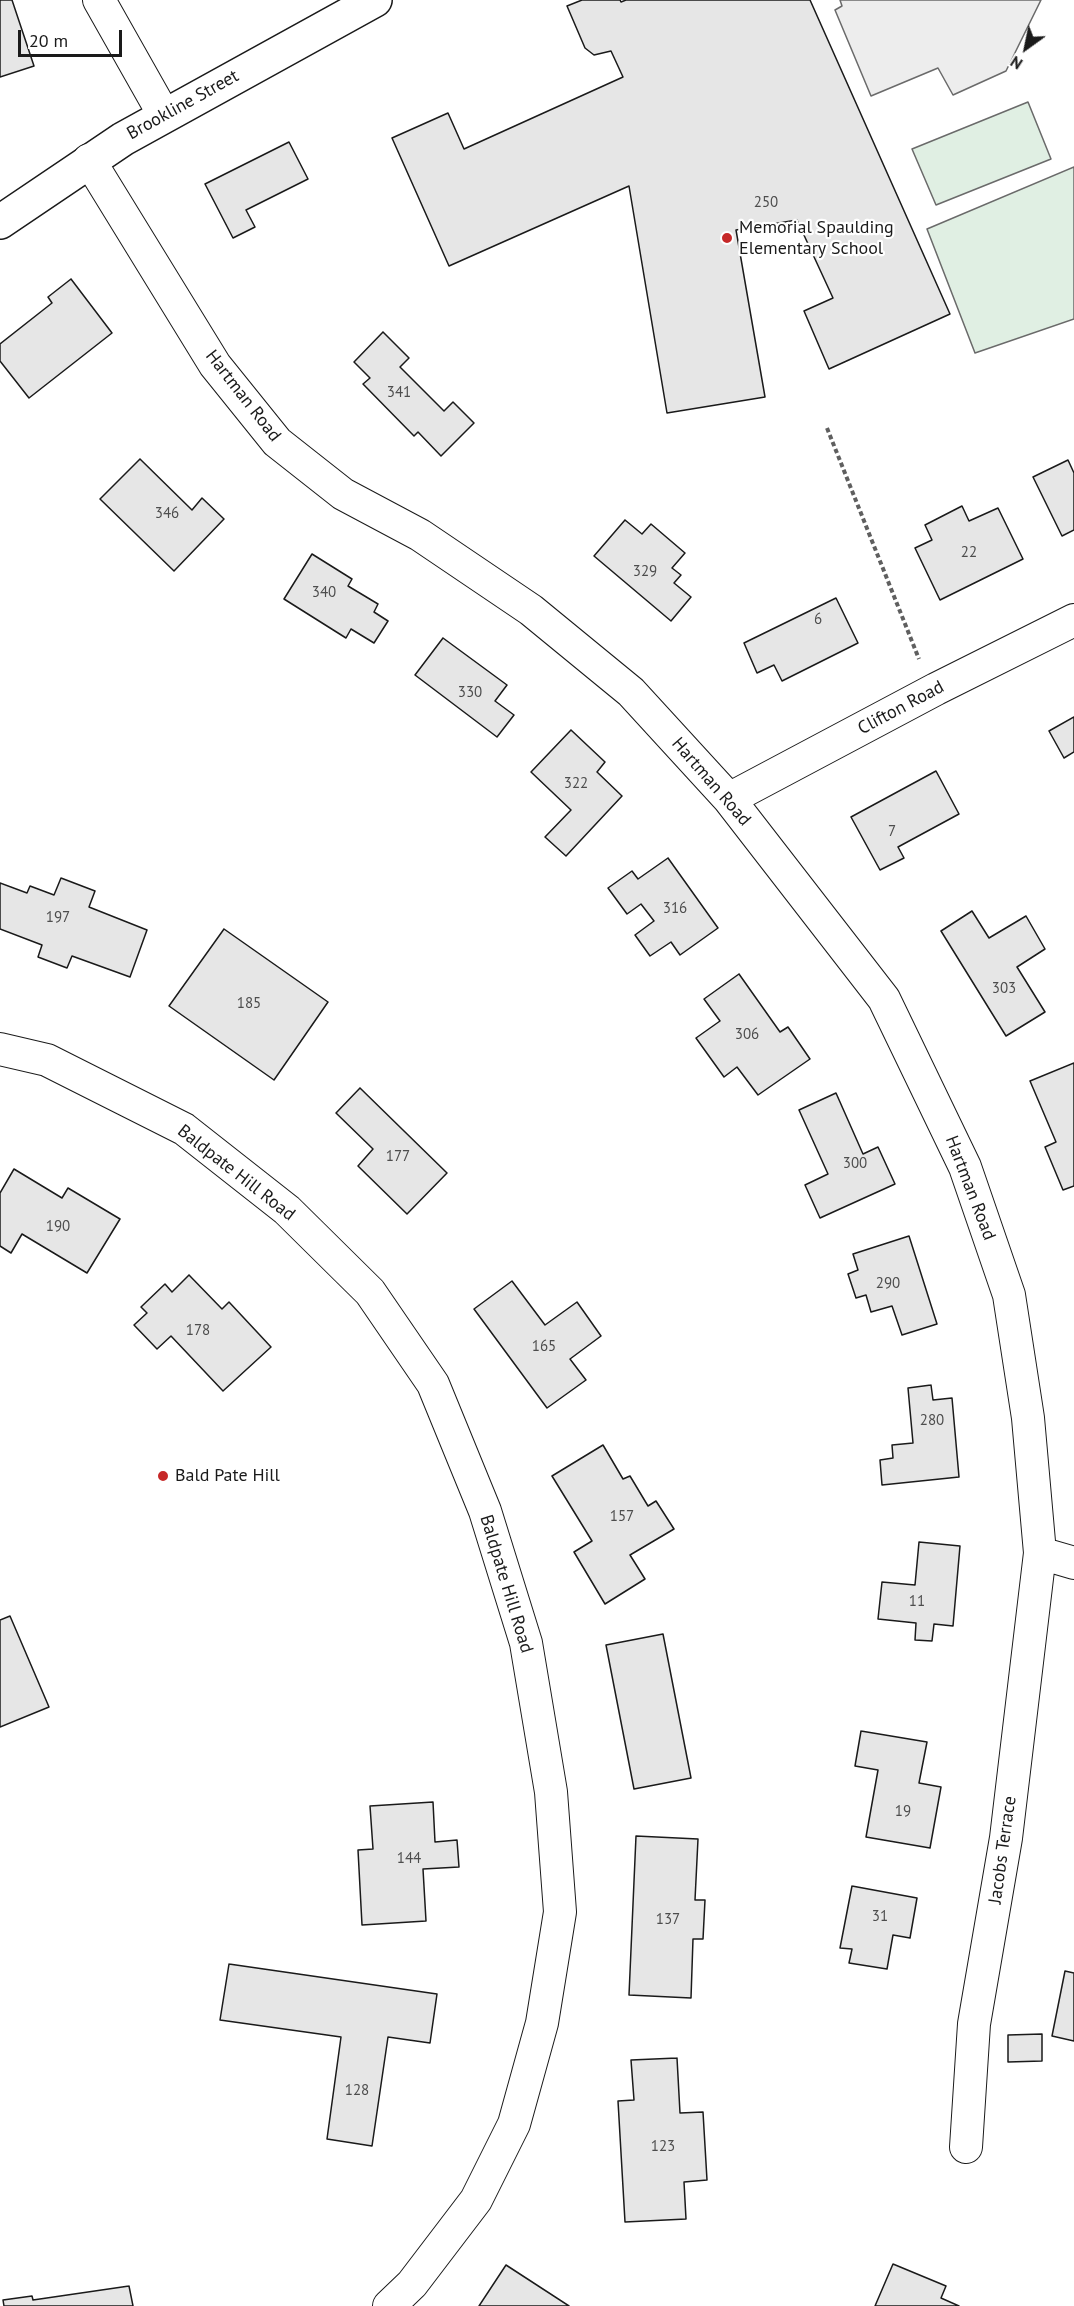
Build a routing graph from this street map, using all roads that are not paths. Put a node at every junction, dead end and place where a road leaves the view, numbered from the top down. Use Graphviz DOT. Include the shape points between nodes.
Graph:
graph roads {
  1 [pos="99,0"];
  2 [pos="375,0"];
  3 [pos="164,115"];
  4 [pos="89,160"];
  5 [pos="0,222"];
  6 [pos="1074,620"];
  7 [pos="729,799"];
  8 [pos="0,1049"];
  9 [pos="1040,1553"];
  10 [pos="1074,1563"];
  11 [pos="966,2147"];
  12 [pos="389,2306"];
  1 -- 3 [label="street"];
  2 -- 3 [label="main road, Brookline Street"];
  3 -- 4 [label="main road, Brookline Street"];
  4 -- 5 [label="main road, Brookline Street"];
  4 -- 7 [label="street, Hartman Road" via="215,365 277,442 343,494 420,535 531,610 631,692"];
  6 -- 7 [label="street, Clifton Road"];
  7 -- 9 [label="street, Hartman Road" via="884,999 965,1167 1009,1295 1028,1418"];
  8 -- 12 [label="street, Baldpate Hill Road" via="47,1060 184,1129 287,1210 370,1292 433,1384 485,1511 516,1610 526,1643 551,1792 560,1912 542,2023 514,2124 476,2200 412,2284"];
  9 -- 10 [label="street"];
  9 -- 11 [label="street, Jacobs Terrace" via="1006,1838 974,2024"];
}
